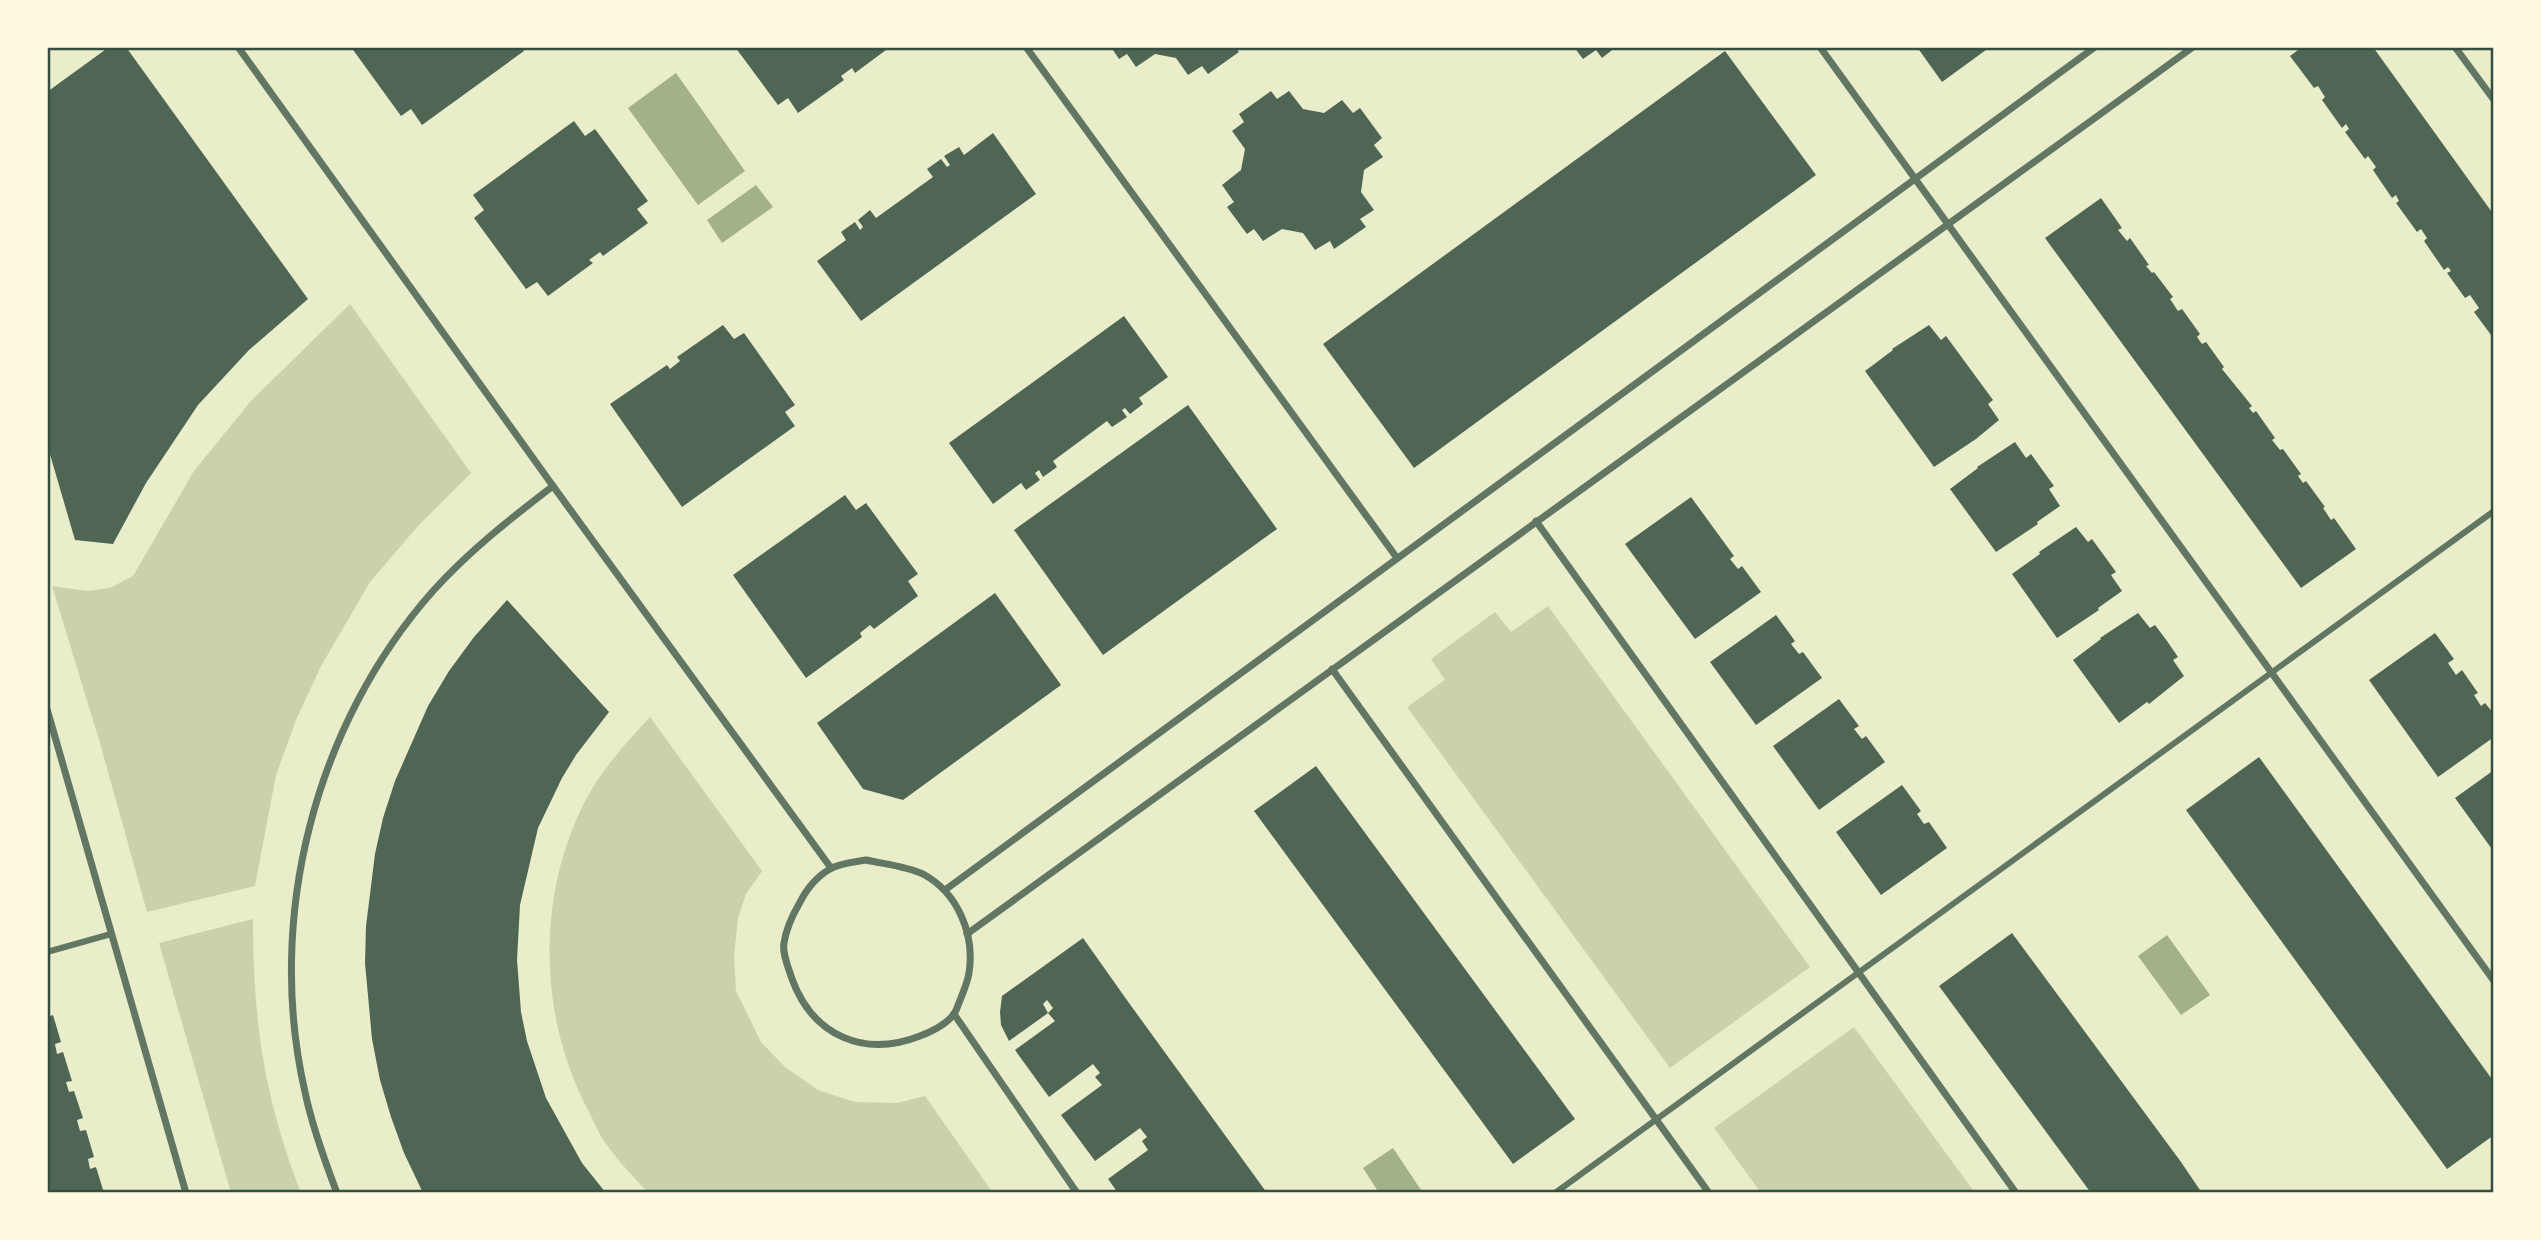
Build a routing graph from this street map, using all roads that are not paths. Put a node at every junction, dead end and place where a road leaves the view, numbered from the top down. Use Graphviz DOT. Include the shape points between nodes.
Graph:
graph roads {
  1 [pos="238,47"];
  2 [pos="1026,47"];
  3 [pos="1820,47"];
  4 [pos="2095,47"];
  5 [pos="2193,47"];
  6 [pos="2455,47"];
  7 [pos="2494,100"];
  8 [pos="1915,178"];
  9 [pos="1947,224"];
  10 [pos="553,486"];
  11 [pos="2494,511"];
  12 [pos="1536,522"];
  13 [pos="1397,558"];
  14 [pos="1332,669"];
  15 [pos="2271,672"];
  16 [pos="47,709"];
  17 [pos="831,868"];
  18 [pos="945,890"];
  19 [pos="111,934"];
  20 [pos="967,934"];
  21 [pos="47,952"];
  22 [pos="1858,972"];
  23 [pos="2494,981"];
  24 [pos="954,1014"];
  25 [pos="1655,1118"];
  26 [pos="187,1193"];
  27 [pos="337,1193"];
  28 [pos="1077,1193"];
  29 [pos="1555,1193"];
  30 [pos="1709,1193"];
  31 [pos="2016,1193"];
  1 -- 10 [label="street"];
  2 -- 13 [label="street"];
  3 -- 8 [label="street"];
  4 -- 8 [label="street"];
  5 -- 9 [label="street"];
  6 -- 7 [label="street"];
  8 -- 9 [label="street"];
  8 -- 13 [label="street"];
  9 -- 12 [label="street"];
  9 -- 15 [label="street"];
  10 -- 17 [label="street"];
  10 -- 27 [label="street" via="469,553 399,634 345,726 309,827 295,904 296,1038 304,1091"];
  11 -- 15 [label="street"];
  12 -- 14 [label="street"];
  12 -- 22 [label="street"];
  13 -- 18 [label="street"];
  14 -- 20 [label="street"];
  14 -- 25 [label="street"];
  15 -- 22 [label="street"];
  15 -- 23 [label="street"];
  16 -- 19 [label="street"];
  17 -- 18 [label="street" via="866,860 921,873"];
  17 -- 24 [label="street" via="807,889 783,946 799,996 817,1020 841,1037 891,1044 933,1032"];
  18 -- 20 [label="street" via="960,910"];
  19 -- 21 [label="street"];
  19 -- 26 [label="street"];
  20 -- 24 [label="street" via="969,976"];
  22 -- 25 [label="street"];
  22 -- 31 [label="street"];
  24 -- 28 [label="street"];
  25 -- 29 [label="street"];
  25 -- 30 [label="street"];
}
